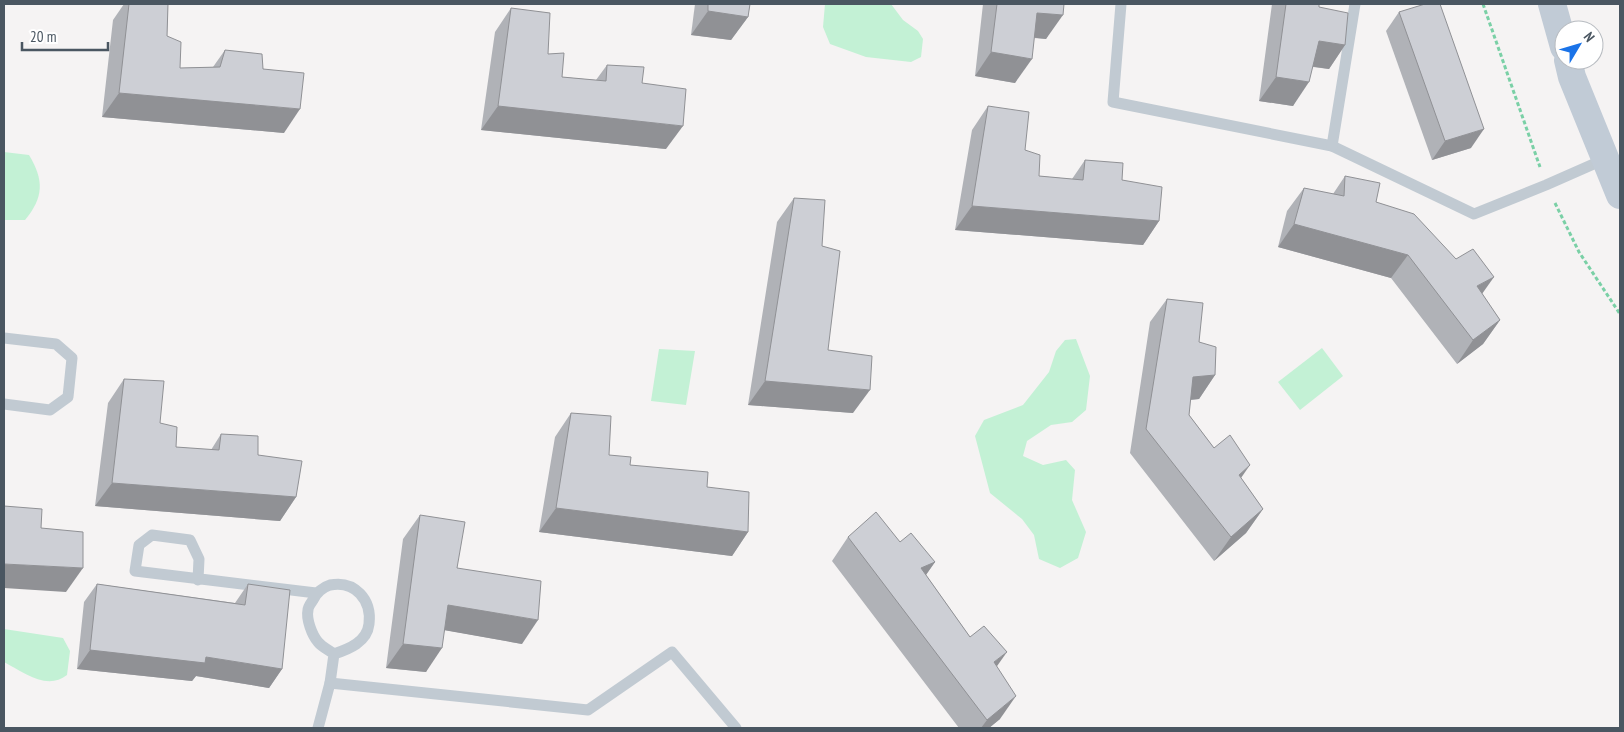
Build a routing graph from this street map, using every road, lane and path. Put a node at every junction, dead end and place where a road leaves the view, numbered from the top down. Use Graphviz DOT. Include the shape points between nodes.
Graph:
graph roads {
  1 [pos="1121,4"];
  2 [pos="1355,4"];
  3 [pos="1552,4"];
  4 [pos="1556,20"];
  5 [pos="1570,70"];
  6 [pos="1332,146"];
  7 [pos="1604,159"];
  8 [pos="1620,195"];
  9 [pos="4,338"];
  10 [pos="4,404"];
  11 [pos="198,580"];
  12 [pos="316,593"];
  13 [pos="334,654"];
  14 [pos="330,683"];
  15 [pos="318,728"];
  16 [pos="736,728"];
  1 -- 6 [label="lane" via="1113,102"];
  2 -- 6 [label="lane"];
  3 -- 4 [label="street"];
  5 -- 7 [label="street"];
  6 -- 7 [label="lane" via="1474,214"];
  7 -- 8 [label="street"];
  9 -- 10 [label="lane" via="56,344 72,358 68,397 50,410"];
  11 -- 11 [label="lane" via="135,571 139,545 152,535 190,540 199,559"];
  11 -- 12 [label="lane"];
  12 -- 13 [label="lane" via="307,611 310,629 318,643"];
  12 -- 13 [label="lane" via="328,585 345,585 360,593 369,607 369,625 364,638 350,649"];
  13 -- 14 [label="lane"];
  14 -- 15 [label="lane"];
  14 -- 16 [label="lane" via="588,710 672,652"];
}
